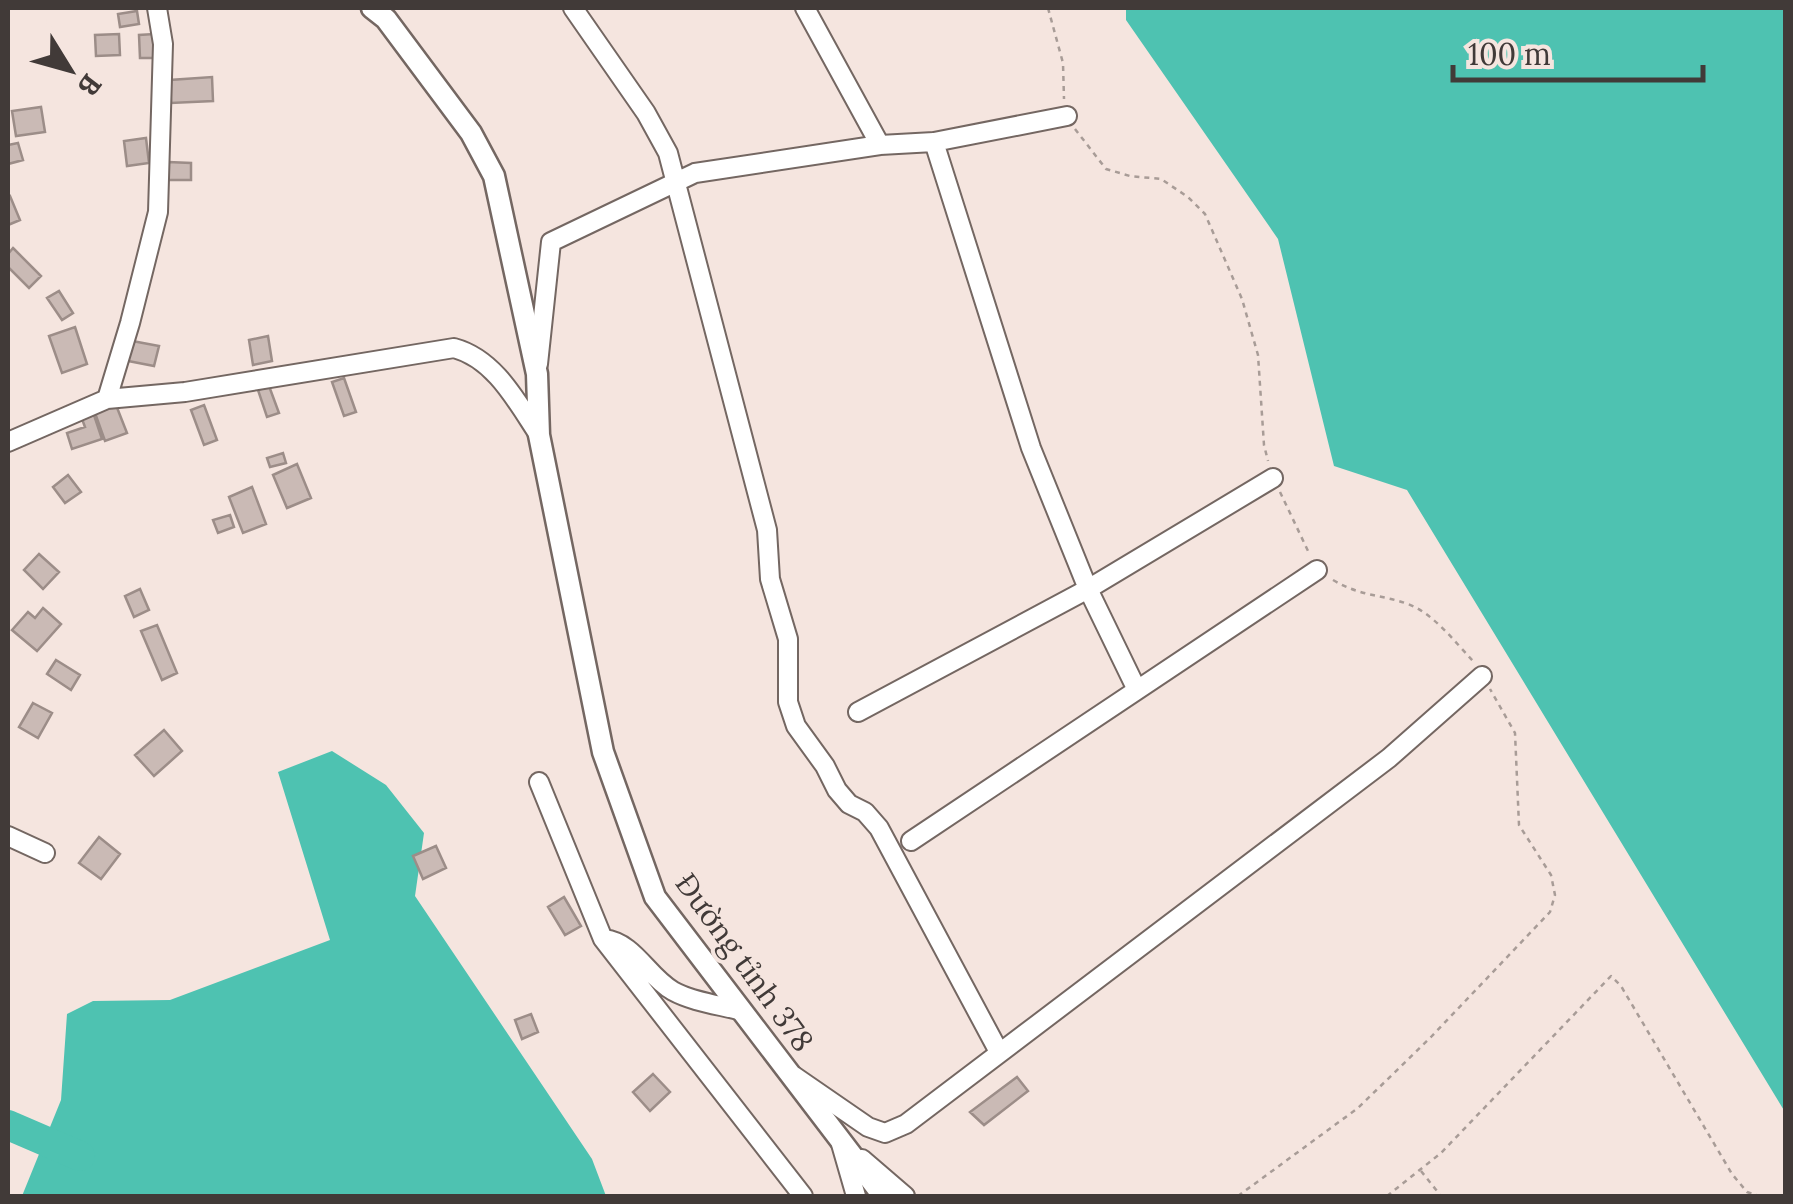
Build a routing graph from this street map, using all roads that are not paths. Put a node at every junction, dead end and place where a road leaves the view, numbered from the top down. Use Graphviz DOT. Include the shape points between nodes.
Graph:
graph roads {
  1 [pos="157,8"];
  2 [pos="372,8"];
  3 [pos="573,8"];
  4 [pos="805,8"];
  5 [pos="1067,116"];
  6 [pos="934,142"];
  7 [pos="880,146"];
  8 [pos="676,182"];
  9 [pos="537,374"];
  10 [pos="107,398"];
  11 [pos="539,435"];
  12 [pos="8,442"];
  13 [pos="1273,478"];
  14 [pos="1317,570"];
  15 [pos="1088,589"];
  16 [pos="1482,676"];
  17 [pos="1137,690"];
  18 [pos="858,712"];
  19 [pos="539,782"];
  20 [pos="8,836"];
  21 [pos="911,841"];
  22 [pos="45,853"];
  23 [pos="603,938"];
  24 [pos="742,1012"];
  25 [pos="999,1052"];
  26 [pos="789,1073"];
  27 [pos="839,1139"];
  28 [pos="804,1196"];
  29 [pos="856,1196"];
  30 [pos="883,1196"];
  31 [pos="904,1196"];
  1 -- 10 [label="street" via="163,44 158,212"];
  2 -- 9 [label="main road, Đường tỉnh 378" via="471,133 494,176"];
  3 -- 8 [label="street" via="646,113"];
  4 -- 7 [label="street"];
  5 -- 6 [label="street"];
  6 -- 7 [label="street"];
  6 -- 15 [label="street" via="1031,448"];
  7 -- 8 [label="street" via="695,173"];
  8 -- 9 [label="street" via="550,242"];
  8 -- 25 [label="street" via="768,530 796,726 837,790 879,828"];
  9 -- 11 [label="main road, Đường tỉnh 378"];
  10 -- 11 [label="street" via="185,392 454,348 474,354 508,388"];
  10 -- 12 [label="street"];
  11 -- 24 [label="main road, Đường tỉnh 378" via="603,752 655,897"];
  13 -- 15 [label="street"];
  14 -- 17 [label="street"];
  15 -- 17 [label="street"];
  15 -- 18 [label="street"];
  16 -- 25 [label="street" via="1389,758"];
  17 -- 21 [label="street"];
  19 -- 23 [label="street"];
  20 -- 22 [label="street"];
  23 -- 24 [label="street" via="616,940 678,994"];
  23 -- 28 [label="street"];
  24 -- 26 [label="main road, Đường tỉnh 378"];
  25 -- 26 [label="street" via="886,1133"];
  26 -- 27 [label="main road, Đường tỉnh 378"];
  27 -- 29 [label="street"];
  27 -- 30 [label="main road, Đường tỉnh 378"];
  27 -- 31 [label="street"];
}
